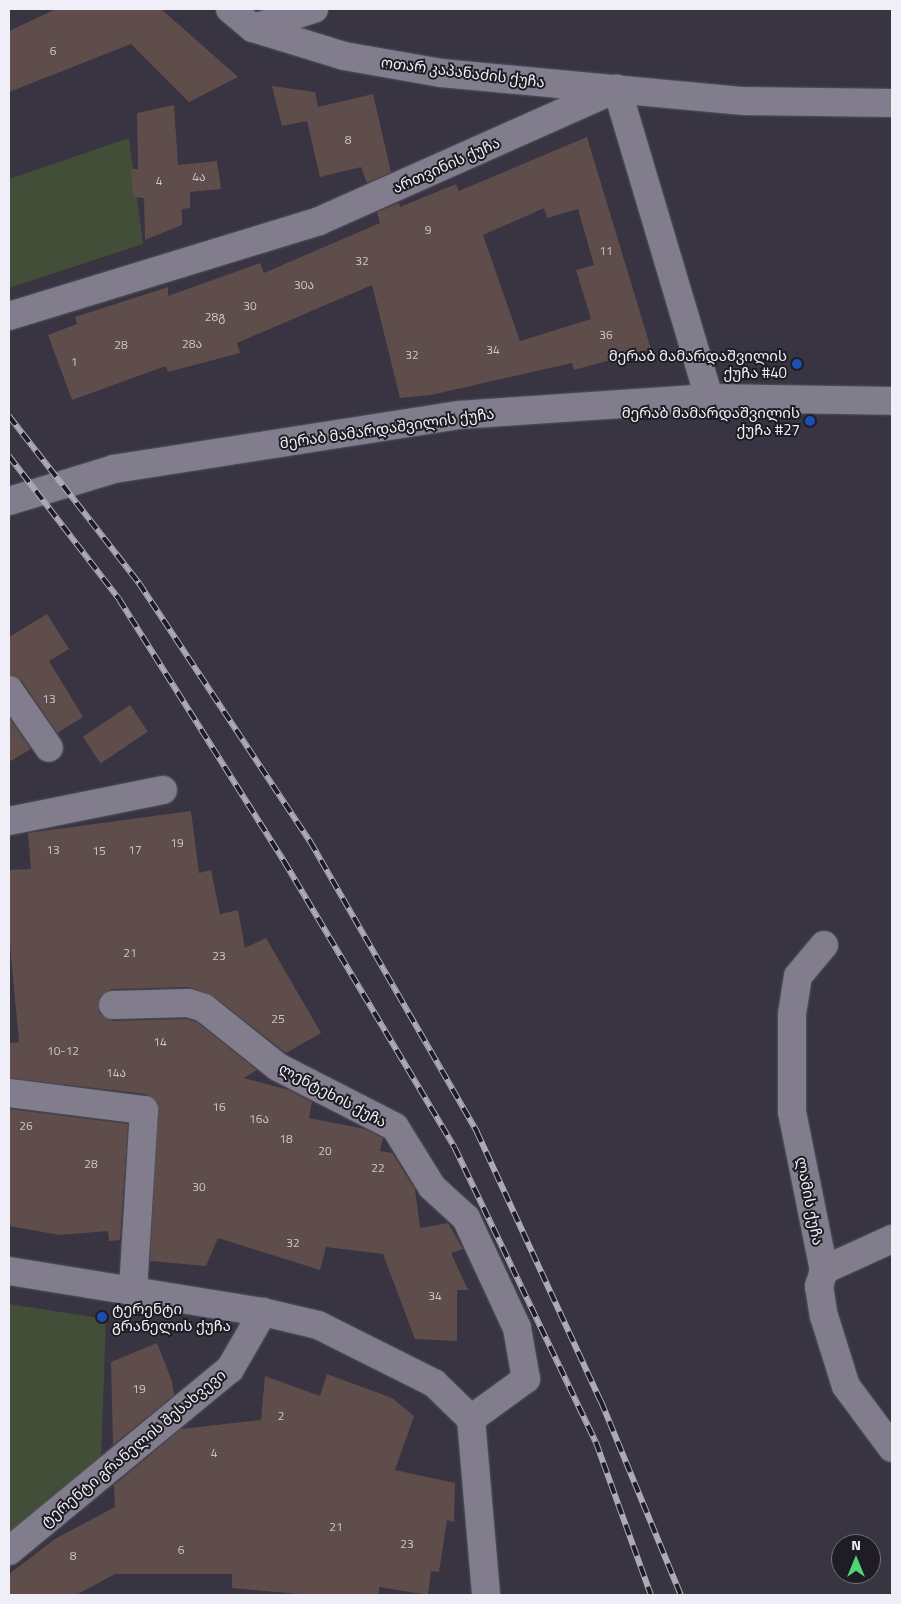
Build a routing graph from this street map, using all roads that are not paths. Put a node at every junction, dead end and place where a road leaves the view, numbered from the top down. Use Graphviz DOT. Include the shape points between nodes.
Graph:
graph roads {
  1 [pos="230,9"];
  2 [pos="314,9"];
  3 [pos="254,28"];
  4 [pos="617,89"];
  5 [pos="892,103"];
  6 [pos="9,316"];
  7 [pos="709,398"];
  8 [pos="892,401"];
  9 [pos="9,501"];
  10 [pos="9,690"];
  11 [pos="49,748"];
  12 [pos="163,790"];
  13 [pos="9,821"];
  14 [pos="824,944"];
  15 [pos="113,1005"];
  16 [pos="9,1093"];
  17 [pos="892,1239"];
  18 [pos="824,1270"];
  19 [pos="9,1271"];
  20 [pos="133,1290"];
  21 [pos="264,1312"];
  22 [pos="471,1419"];
  23 [pos="892,1448"];
  24 [pos="9,1551"];
  25 [pos="486,1595"];
  1 -- 3 [label="street, ოთარ კაპანაძის ქუჩა"];
  2 -- 3 [label="street"];
  3 -- 4 [label="street, ოთარ კაპანაძის ქუჩა" via="344,56 432,71"];
  4 -- 5 [label="street, ართვინის ქუჩა" via="744,101"];
  4 -- 6 [label="street, ართვინის ქუჩა" via="319,221"];
  4 -- 7 [label="street"];
  7 -- 8 [label="street, მერაბ მამარდაშვილის ქუჩა"];
  7 -- 9 [label="street, მერაბ მამარდაშვილის ქუჩა" via="459,415 114,469"];
  10 -- 11 [label="street"];
  12 -- 13 [label="street"];
  14 -- 18 [label="street, ლამის ქუჩა" via="798,976 792,1015 792,1112"];
  15 -- 22 [label="street, ლენტეხის ქუჩა" via="188,1003 204,1008 278,1068 395,1127 432,1186 466,1218 517,1328 526,1379"];
  16 -- 20 [label="street" via="144,1110"];
  17 -- 18 [label="street"];
  18 -- 23 [label="street, ლამის ქუჩა" via="819,1286 824,1316 846,1386"];
  19 -- 20 [label="street"];
  20 -- 21 [label="street"];
  21 -- 22 [label="street" via="318,1325 434,1383"];
  21 -- 24 [label="street, ტერენტი გრანელის შესახვევი" via="230,1369"];
  22 -- 25 [label="street"];
}
